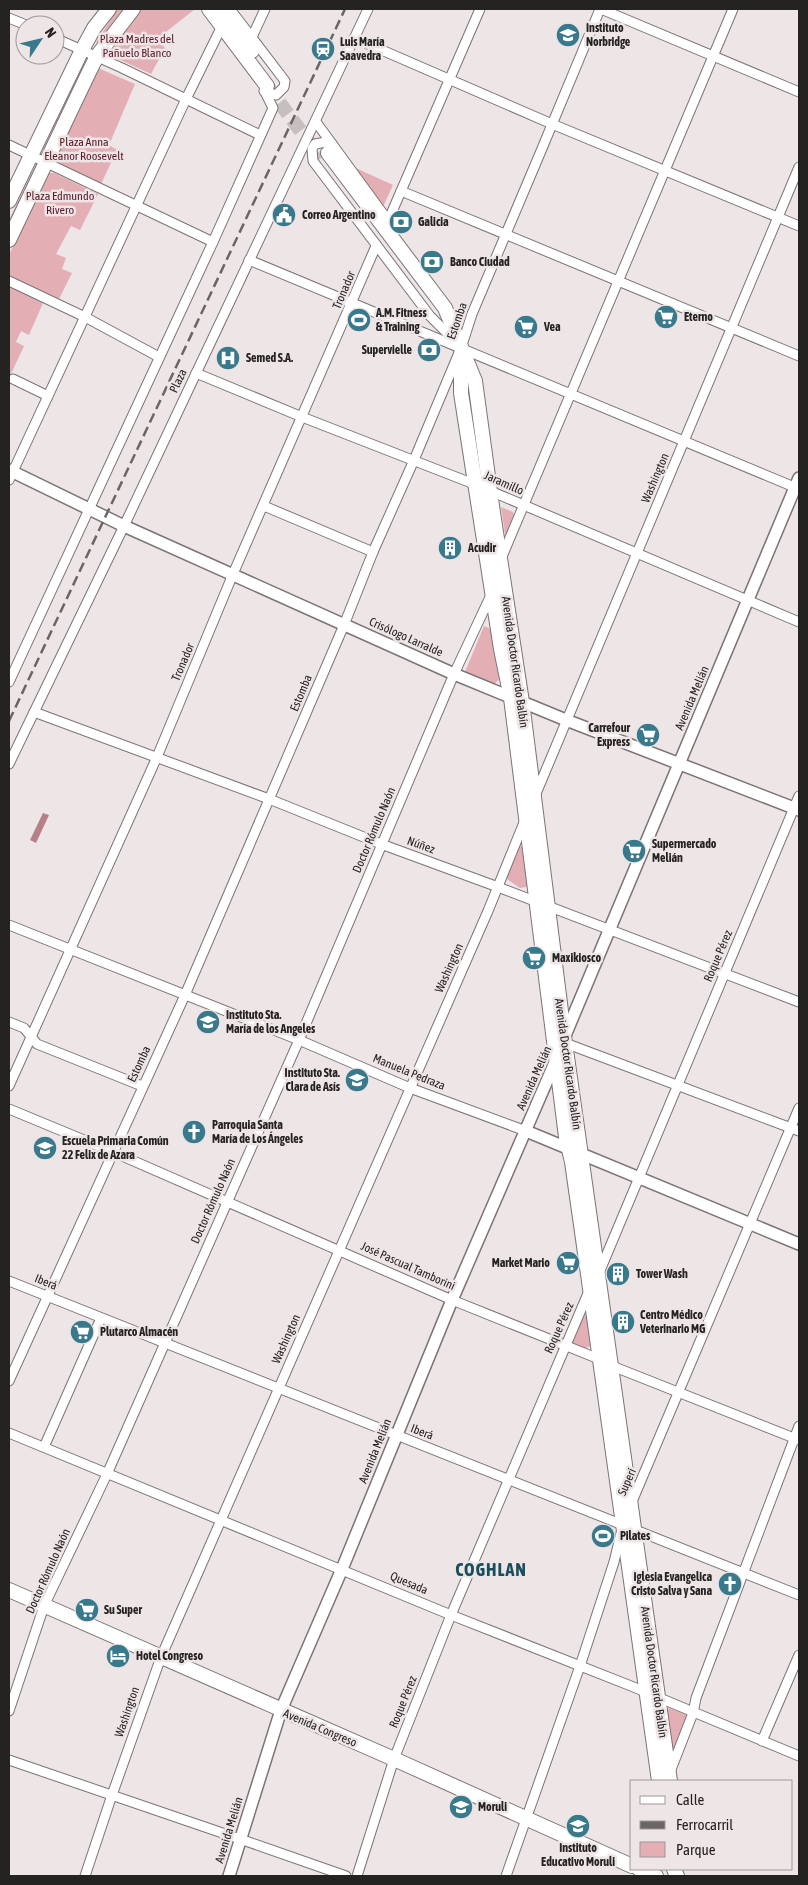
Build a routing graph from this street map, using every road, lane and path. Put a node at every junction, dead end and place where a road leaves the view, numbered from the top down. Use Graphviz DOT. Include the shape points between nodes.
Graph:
graph roads {
  1 [pos="100,9"];
  2 [pos="109,9"];
  3 [pos="133,9"];
  4 [pos="202,9"];
  5 [pos="209,9"];
  6 [pos="222,9"];
  7 [pos="230,9"];
  8 [pos="264,9"];
  9 [pos="368,9"];
  10 [pos="480,9"];
  11 [pos="600,9"];
  12 [pos="733,9"];
  13 [pos="94,28"];
  14 [pos="219,32"];
  15 [pos="252,37"];
  16 [pos="354,38"];
  17 [pos="65,42"];
  18 [pos="82,50"];
  19 [pos="714,55"];
  20 [pos="97,56"];
  21 [pos="450,78"];
  22 [pos="269,87"];
  23 [pos="799,92"];
  24 [pos="186,99"];
  25 [pos="316,122"];
  26 [pos="552,124"];
  27 [pos="260,135"];
  28 [pos="9,145"];
  29 [pos="323,154"];
  30 [pos="30,155"];
  31 [pos="296,162"];
  32 [pos="45,163"];
  33 [pos="799,166"];
  34 [pos="664,169"];
  35 [pos="401,191"];
  36 [pos="9,201"];
  37 [pos="136,206"];
  38 [pos="778,217"];
  39 [pos="388,221"];
  40 [pos="799,226"];
  41 [pos="505,235"];
  42 [pos="9,240"];
  43 [pos="213,242"];
  44 [pos="376,246"];
  45 [pos="249,260"];
  46 [pos="9,281"];
  47 [pos="617,281"];
  48 [pos="351,304"];
  49 [pos="85,317"];
  50 [pos="732,327"];
  51 [pos="461,348"];
  52 [pos="799,356"];
  53 [pos="159,357"];
  54 [pos="196,372"];
  55 [pos="13,379"];
  56 [pos="571,393"];
  57 [pos="48,396"];
  58 [pos="302,417"];
  59 [pos="684,441"];
  60 [pos="414,460"];
  61 [pos="10,474"];
  62 [pos="474,484"];
  63 [pos="798,485"];
  64 [pos="490,491"];
  65 [pos="264,506"];
  66 [pos="523,506"];
  67 [pos="89,508"];
  68 [pos="124,526"];
  69 [pos="373,552"];
  70 [pos="636,554"];
  71 [pos="500,561"];
  72 [pos="233,574"];
  73 [pos="492,593"];
  74 [pos="748,601"];
  75 [pos="799,622"];
  76 [pos="344,625"];
  77 [pos="454,674"];
  78 [pos="9,682"];
  79 [pos="517,700"];
  80 [pos="34,712"];
  81 [pos="566,720"];
  82 [pos="156,758"];
  83 [pos="679,763"];
  84 [pos="9,764"];
  85 [pos="799,796"];
  86 [pos="269,799"];
  87 [pos="534,799"];
  88 [pos="797,809"];
  89 [pos="526,818"];
  90 [pos="381,844"];
  91 [pos="498,887"];
  92 [pos="543,904"];
  93 [pos="9,925"];
  94 [pos="609,930"];
  95 [pos="71,949"];
  96 [pos="724,974"];
  97 [pos="185,995"];
  98 [pos="799,1002"];
  99 [pos="9,1022"];
  100 [pos="31,1037"];
  101 [pos="298,1040"];
  102 [pos="565,1041"];
  103 [pos="556,1060"];
  104 [pos="676,1085"];
  105 [pos="9,1086"];
  106 [pos="142,1086"];
  107 [pos="410,1088"];
  108 [pos="799,1108"];
  109 [pos="9,1109"];
  110 [pos="795,1129"];
  111 [pos="526,1131"];
  112 [pos="575,1151"];
  113 [pos="113,1152"];
  114 [pos="638,1178"];
  115 [pos="227,1201"];
  116 [pos="750,1224"];
  117 [pos="799,1244"];
  118 [pos="339,1250"];
  119 [pos="599,1273"];
  120 [pos="9,1281"];
  121 [pos="589,1291"];
  122 [pos="47,1296"];
  123 [pos="452,1300"];
  124 [pos="101,1318"];
  125 [pos="164,1343"];
  126 [pos="565,1346"];
  127 [pos="606,1363"];
  128 [pos="9,1381"];
  129 [pos="278,1388"];
  130 [pos="680,1392"];
  131 [pos="799,1426"];
  132 [pos="9,1433"];
  133 [pos="396,1436"];
  134 [pos="797,1439"];
  135 [pos="44,1447"];
  136 [pos="107,1474"];
  137 [pos="508,1479"];
  138 [pos="630,1507"];
  139 [pos="220,1519"];
  140 [pos="628,1527"];
  141 [pos="342,1569"];
  142 [pos="744,1574"];
  143 [pos="9,1590"];
  144 [pos="799,1595"];
  145 [pos="44,1606"];
  146 [pos="452,1615"];
  147 [pos="799,1655"];
  148 [pos="161,1657"];
  149 [pos="580,1666"];
  150 [pos="652,1695"];
  151 [pos="281,1710"];
  152 [pos="9,1711"];
  153 [pos="693,1713"];
  154 [pos="762,1741"];
  155 [pos="799,1756"];
  156 [pos="394,1759"];
  157 [pos="9,1760"];
  158 [pos="666,1779"];
  159 [pos="112,1795"];
  160 [pos="526,1818"];
  161 [pos="240,1838"];
  162 [pos="630,1865"];
  163 [pos="641,1870"];
  164 [pos="85,1876"];
  165 [pos="228,1876"];
  166 [pos="346,1876"];
  167 [pos="357,1876"];
  168 [pos="506,1876"];
  169 [pos="656,1876"];
  1 -- 13 [label="street"];
  2 -- 13 [label="main road"];
  3 -- 20 [label="main road"];
  4 -- 14 [label="street"];
  5 -- 22 [label="main road"];
  6 -- 22 [label="main road"];
  7 -- 15 [label="street"];
  8 -- 15 [label="street"];
  9 -- 16 [label="street, Plaza"];
  10 -- 21 [label="street"];
  11 -- 19 [label="street"];
  11 -- 26 [label="street, Estomba"];
  12 -- 19 [label="street"];
  13 -- 18 [label="main road"];
  14 -- 22 [label="street"];
  14 -- 24 [label="street"];
  15 -- 22 [label="street" via="285,82 276,95"];
  16 -- 21 [label="street"];
  16 -- 25 [label="street, Plaza"];
  17 -- 18 [label="street"];
  18 -- 20 [label="street"];
  18 -- 30 [label="main road"];
  19 -- 23 [label="street"];
  19 -- 34 [label="street"];
  20 -- 24 [label="street"];
  20 -- 32 [label="main road"];
  21 -- 26 [label="street"];
  21 -- 35 [label="street"];
  22 -- 27 [label="street" via="273,108"];
  24 -- 27 [label="street"];
  24 -- 37 [label="street"];
  25 -- 29 [label="street, Avenida Doctor Ricardo Balbín"];
  25 -- 31 [label="street, Plaza"];
  26 -- 34 [label="street"];
  26 -- 41 [label="street, Estomba"];
  27 -- 43 [label="street"];
  28 -- 30 [label="street"];
  29 -- 31 [label="street"];
  29 -- 39 [label="street, Avenida Doctor Ricardo Balbín"];
  29 -- 44 [label="street, Avenida Doctor Ricardo Balbín"];
  29 -- 51 [label="main road"];
  30 -- 32 [label="street"];
  30 -- 36 [label="main road"];
  31 -- 45 [label="street, Plaza"];
  32 -- 37 [label="street"];
  32 -- 42 [label="main road"];
  33 -- 38 [label="street, Washington"];
  34 -- 38 [label="street"];
  34 -- 47 [label="street"];
  35 -- 39 [label="street"];
  35 -- 41 [label="street"];
  37 -- 43 [label="street"];
  37 -- 49 [label="street"];
  38 -- 40 [label="street"];
  38 -- 50 [label="street, Washington"];
  39 -- 51 [label="street, Avenida Doctor Ricardo Balbín" via="451,305"];
  41 -- 47 [label="street"];
  41 -- 51 [label="street, Estomba"];
  43 -- 53 [label="street"];
  44 -- 48 [label="street, Tronador"];
  44 -- 51 [label="street, Avenida Doctor Ricardo Balbín" via="430,316"];
  45 -- 48 [label="street"];
  45 -- 54 [label="street, Plaza"];
  46 -- 49 [label="street"];
  47 -- 50 [label="street"];
  47 -- 56 [label="street"];
  48 -- 51 [label="street"];
  48 -- 58 [label="street, Tronador"];
  49 -- 53 [label="street"];
  49 -- 57 [label="street"];
  50 -- 52 [label="street"];
  50 -- 59 [label="street, Washington"];
  51 -- 56 [label="street"];
  51 -- 60 [label="street, Estomba"];
  51 -- 62 [label="main road, Avenida Doctor Ricardo Balbín" via="461,393"];
  51 -- 64 [label="main road, Avenida Doctor Ricardo Balbín" via="475,381"];
  53 -- 67 [label="street"];
  54 -- 58 [label="street, Jaramillo"];
  54 -- 68 [label="street, Plaza"];
  55 -- 57 [label="street"];
  56 -- 59 [label="street"];
  56 -- 66 [label="street"];
  57 -- 61 [label="street"];
  58 -- 60 [label="street, Jaramillo"];
  58 -- 65 [label="street, Tronador"];
  59 -- 63 [label="street"];
  59 -- 70 [label="street, Washington"];
  60 -- 62 [label="street, Jaramillo"];
  60 -- 69 [label="street, Estomba"];
  61 -- 67 [label="street, Crisólogo Larralde"];
  62 -- 64 [label="street, Jaramillo"];
  62 -- 73 [label="main road, Avenida Doctor Ricardo Balbín"];
  63 -- 74 [label="street, Avenida Melián"];
  64 -- 66 [label="street, Jaramillo"];
  64 -- 71 [label="main road, Avenida Doctor Ricardo Balbín"];
  65 -- 69 [label="street"];
  65 -- 72 [label="street, Tronador"];
  66 -- 70 [label="street, Jaramillo"];
  66 -- 71 [label="street"];
  67 -- 68 [label="street, Crisólogo Larralde"];
  67 -- 78 [label="street"];
  68 -- 72 [label="street, Crisólogo Larralde"];
  68 -- 80 [label="street, Plaza"];
  69 -- 76 [label="street, Estomba"];
  70 -- 74 [label="street, Jaramillo"];
  70 -- 81 [label="street, Washington"];
  71 -- 79 [label="main road, Avenida Doctor Ricardo Balbín"];
  72 -- 76 [label="street, Crisólogo Larralde"];
  72 -- 82 [label="street, Tronador"];
  73 -- 77 [label="street, Doctor Rómulo Naón"];
  73 -- 79 [label="main road, Avenida Doctor Ricardo Balbín" via="501,649"];
  74 -- 75 [label="street, Jaramillo"];
  74 -- 83 [label="street, Avenida Melián"];
  76 -- 77 [label="street, Crisólogo Larralde"];
  76 -- 86 [label="street, Estomba"];
  77 -- 79 [label="street, Crisólogo Larralde"];
  77 -- 90 [label="street, Doctor Rómulo Naón"];
  79 -- 81 [label="street, Crisólogo Larralde"];
  79 -- 87 [label="main road, Avenida Doctor Ricardo Balbín"];
  79 -- 89 [label="main road, Avenida Doctor Ricardo Balbín"];
  80 -- 82 [label="street, Núñez"];
  80 -- 84 [label="street, Plaza"];
  81 -- 83 [label="street, Crisólogo Larralde"];
  81 -- 87 [label="street, Washington"];
  82 -- 86 [label="street, Núñez"];
  82 -- 95 [label="street, Tronador"];
  83 -- 88 [label="street, Crisólogo Larralde"];
  83 -- 94 [label="street, Avenida Melián"];
  85 -- 88 [label="street, Roque Pérez"];
  86 -- 90 [label="street, Núñez"];
  86 -- 97 [label="street, Estomba"];
  87 -- 92 [label="main road, Avenida Doctor Ricardo Balbín"];
  88 -- 96 [label="street, Roque Pérez"];
  89 -- 91 [label="street, Washington"];
  89 -- 92 [label="main road, Avenida Doctor Ricardo Balbín"];
  90 -- 91 [label="street, Núñez"];
  90 -- 101 [label="street, Doctor Rómulo Naón"];
  91 -- 92 [label="street, Núñez"];
  91 -- 107 [label="street, Washington"];
  92 -- 94 [label="street, Núñez"];
  92 -- 102 [label="main road, Avenida Doctor Ricardo Balbín"];
  92 -- 103 [label="main road, Avenida Doctor Ricardo Balbín"];
  93 -- 95 [label="street, Manuela Pedraza"];
  94 -- 96 [label="street, Núñez"];
  94 -- 102 [label="street, Avenida Melián"];
  95 -- 97 [label="street, Manuela Pedraza"];
  95 -- 100 [label="street, Tronador"];
  96 -- 98 [label="street, Núñez"];
  96 -- 104 [label="street, Roque Pérez"];
  97 -- 101 [label="street, Manuela Pedraza"];
  97 -- 106 [label="street, Estomba"];
  99 -- 100 [label="street" via="24,1028"];
  100 -- 105 [label="street, Tronador"];
  100 -- 106 [label="street" via="38,1044"];
  101 -- 107 [label="street, Manuela Pedraza"];
  101 -- 115 [label="street, Doctor Rómulo Naón"];
  102 -- 103 [label="street, Avenida Melián"];
  102 -- 104 [label="street"];
  102 -- 112 [label="main road, Avenida Doctor Ricardo Balbín"];
  103 -- 111 [label="street, Avenida Melián"];
  103 -- 112 [label="main road, Avenida Doctor Ricardo Balbín"];
  104 -- 110 [label="street"];
  104 -- 114 [label="street, Roque Pérez"];
  106 -- 113 [label="street, Estomba"];
  107 -- 111 [label="street, Manuela Pedraza"];
  107 -- 118 [label="street, Washington"];
  108 -- 110 [label="street, Superí"];
  109 -- 113 [label="street, José Pascual Tamborini"];
  110 -- 116 [label="street, Superí"];
  111 -- 112 [label="street, Manuela Pedraza"];
  111 -- 123 [label="street, Avenida Melián"];
  112 -- 114 [label="street, Manuela Pedraza"];
  112 -- 119 [label="main road, Avenida Doctor Ricardo Balbín"];
  112 -- 121 [label="main road, Avenida Doctor Ricardo Balbín"];
  113 -- 115 [label="street, José Pascual Tamborini"];
  113 -- 122 [label="street, Estomba"];
  114 -- 116 [label="street, Manuela Pedraza"];
  114 -- 119 [label="street, Roque Pérez"];
  115 -- 118 [label="street, José Pascual Tamborini"];
  115 -- 125 [label="street, Doctor Rómulo Naón"];
  116 -- 117 [label="street, Manuela Pedraza"];
  116 -- 130 [label="street, Superí"];
  118 -- 123 [label="street, José Pascual Tamborini"];
  118 -- 129 [label="street, Washington"];
  119 -- 121 [label="street, Roque Pérez"];
  119 -- 127 [label="main road, Avenida Doctor Ricardo Balbín"];
  120 -- 122 [label="street, Iberá"];
  121 -- 126 [label="street, Roque Pérez"];
  121 -- 127 [label="main road, Avenida Doctor Ricardo Balbín"];
  122 -- 124 [label="street, Iberá"];
  122 -- 128 [label="street, Estomba"];
  123 -- 126 [label="street, José Pascual Tamborini"];
  123 -- 133 [label="street, Avenida Melián"];
  124 -- 125 [label="street, Iberá"];
  124 -- 135 [label="street"];
  125 -- 129 [label="street, Iberá"];
  125 -- 136 [label="street, Doctor Rómulo Naón"];
  126 -- 127 [label="street, José Pascual Tamborini"];
  126 -- 137 [label="street, Roque Pérez"];
  127 -- 130 [label="street, José Pascual Tamborini"];
  127 -- 138 [label="main road, Avenida Doctor Ricardo Balbín"];
  127 -- 140 [label="main road, Avenida Doctor Ricardo Balbín"];
  129 -- 133 [label="street, Iberá"];
  129 -- 139 [label="street, Washington"];
  130 -- 134 [label="street, José Pascual Tamborini"];
  130 -- 138 [label="street, Superí"];
  131 -- 134 [label="street"];
  132 -- 135 [label="street, Quesada"];
  133 -- 137 [label="street, Iberá"];
  133 -- 141 [label="street, Avenida Melián"];
  134 -- 142 [label="street"];
  135 -- 136 [label="street, Quesada"];
  136 -- 139 [label="street, Quesada"];
  136 -- 145 [label="street, Doctor Rómulo Naón"];
  137 -- 140 [label="street, Iberá"];
  137 -- 146 [label="street, Roque Pérez"];
  138 -- 140 [label="main road, Avenida Doctor Ricardo Balbín"];
  139 -- 141 [label="street, Quesada"];
  139 -- 148 [label="street, Washington"];
  140 -- 142 [label="street, Iberá"];
  140 -- 149 [label="street"];
  140 -- 150 [label="main road, Avenida Doctor Ricardo Balbín"];
  141 -- 146 [label="street, Quesada"];
  141 -- 151 [label="street, Avenida Melián"];
  142 -- 144 [label="street, Iberá"];
  142 -- 153 [label="street"];
  143 -- 145 [label="main road, Avenida Congreso"];
  145 -- 148 [label="main road, Avenida Congreso"];
  145 -- 152 [label="street, Doctor Rómulo Naón"];
  146 -- 149 [label="street, Quesada"];
  146 -- 156 [label="street, Roque Pérez"];
  147 -- 154 [label="street"];
  148 -- 151 [label="main road, Avenida Congreso"];
  148 -- 159 [label="street, Washington"];
  149 -- 150 [label="street, Quesada"];
  149 -- 160 [label="street"];
  150 -- 153 [label="street, Quesada"];
  150 -- 158 [label="main road, Avenida Doctor Ricardo Balbín"];
  151 -- 156 [label="main road, Avenida Congreso"];
  151 -- 161 [label="street, Avenida Melián"];
  153 -- 154 [label="street, Quesada"];
  153 -- 158 [label="street"];
  154 -- 155 [label="street, Quesada"];
  156 -- 160 [label="main road, Avenida Congreso"];
  156 -- 167 [label="street, Roque Pérez"];
  157 -- 159 [label="street"];
  159 -- 161 [label="street"];
  159 -- 164 [label="street, Washington"];
  160 -- 162 [label="main road, Avenida Congreso"];
  160 -- 168 [label="street"];
  161 -- 165 [label="street, Avenida Melián"];
  161 -- 166 [label="street"];
  163 -- 169 [label="main road"];
}
